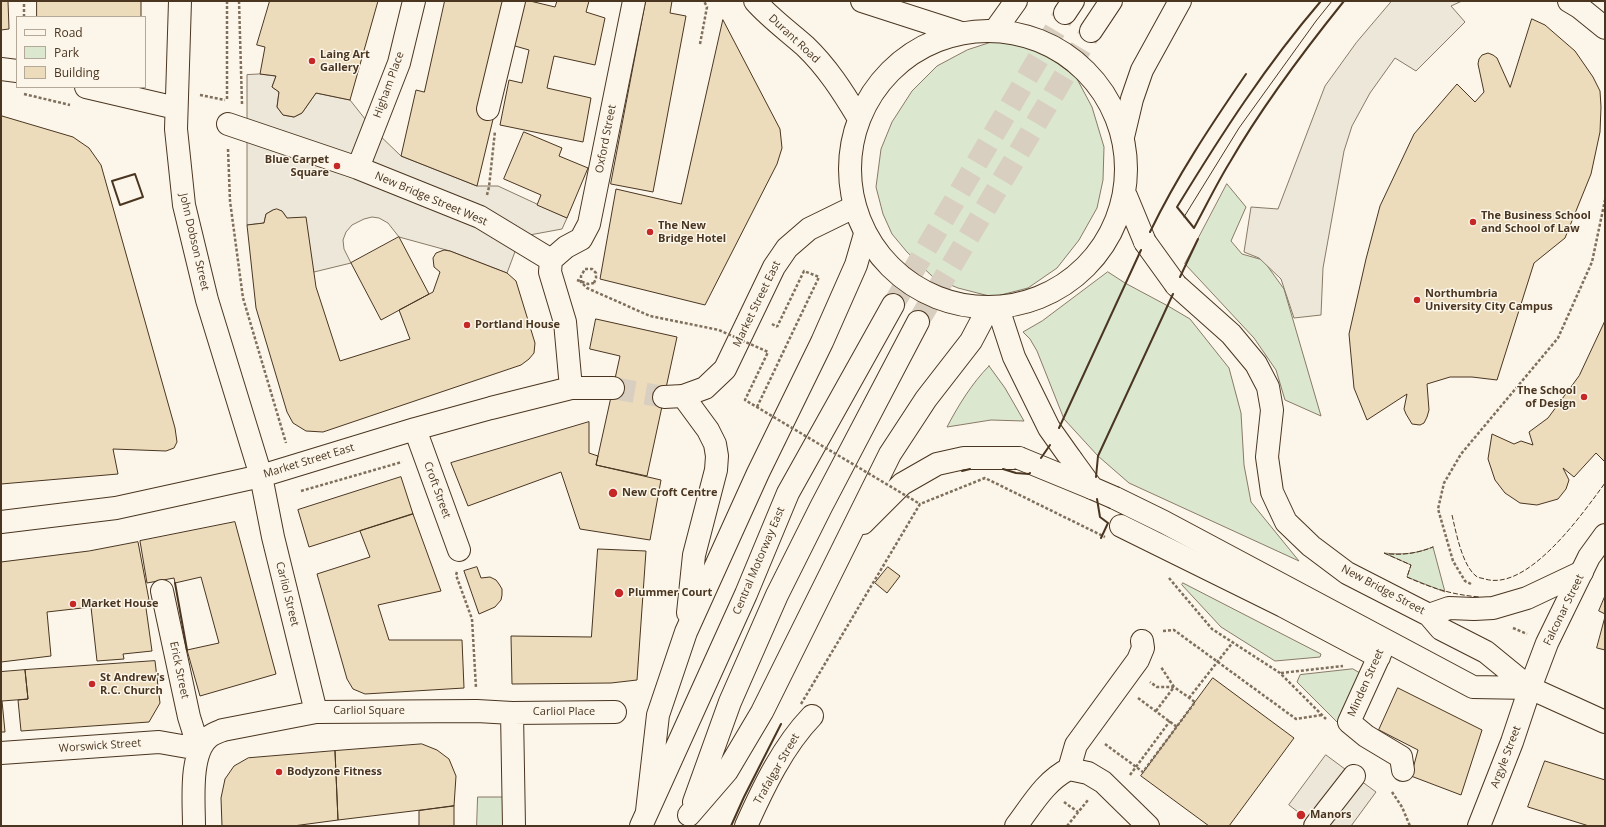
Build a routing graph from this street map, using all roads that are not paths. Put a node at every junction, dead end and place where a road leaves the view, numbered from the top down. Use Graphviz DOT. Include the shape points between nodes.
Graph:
graph roads {
  1 [pos="180,1"];
  2 [pos="414,1"];
  3 [pos="514,1"];
  4 [pos="634,1"];
  5 [pos="755,1"];
  6 [pos="862,1"];
  7 [pos="1016,1"];
  8 [pos="1111,1"];
  9 [pos="1180,1"];
  10 [pos="1569,1"];
  11 [pos="1605,28"];
  12 [pos="996,29"];
  13 [pos="1091,31"];
  14 [pos="958,32"];
  15 [pos="1,69"];
  16 [pos="16,71"];
  17 [pos="90,88"];
  18 [pos="176,108"];
  19 [pos="488,108"];
  20 [pos="858,117"];
  21 [pos="233,131"];
  22 [pos="1123,137"];
  23 [pos="358,168"];
  24 [pos="1126,196"];
  25 [pos="854,207"];
  26 [pos="865,234"];
  27 [pos="551,260"];
  28 [pos="893,305"];
  29 [pos="994,308"];
  30 [pos="918,322"];
  31 [pos="571,388"];
  32 [pos="613,388"];
  33 [pos="415,429"];
  34 [pos="261,476"];
  35 [pos="1092,488"];
  36 [pos="1,522"];
  37 [pos="1113,532"];
  38 [pos="851,535"];
  39 [pos="1605,536"];
  40 [pos="459,550"];
  41 [pos="1592,565"];
  42 [pos="162,591"];
  43 [pos="1429,615"];
  44 [pos="686,632"];
  45 [pos="1150,638"];
  46 [pos="1382,649"];
  47 [pos="1530,688"];
  48 [pos="807,710"];
  49 [pos="316,712"];
  50 [pos="615,712"];
  51 [pos="512,713"];
  52 [pos="1605,722"];
  53 [pos="199,749"];
  54 [pos="1,753"];
  55 [pos="1069,769"];
  56 [pos="1403,770"];
  57 [pos="1354,776"];
  58 [pos="644,819"];
  59 [pos="687,821"];
  60 [pos="194,826"];
  61 [pos="514,826"];
  62 [pos="746,826"];
  63 [pos="1016,826"];
  64 [pos="1148,826"];
  65 [pos="1315,826"];
  66 [pos="1479,826"];
  1 -- 18 [label="main road, John Dobson Street"];
  2 -- 23 [label="main road, Higham Place" via="399,63"];
  3 -- 19 [label="main road"];
  4 -- 27 [label="main road, Oxford Street" via="625,78 589,224 580,239"];
  5 -- 20 [label="main road, Durant Road" via="806,47 836,81"];
  6 -- 14 [label="main road"];
  7 -- 12 [label="main road"];
  8 -- 13 [label="main road"];
  9 -- 22 [label="main road" via="1142,70"];
  10 -- 11 [label="main road"];
  12 -- 14 [label="main road"];
  12 -- 22 [label="main road" via="1041,39 1077,61 1113,105"];
  14 -- 20 [label="main road" via="926,44 887,73"];
  15 -- 16 [label="main road"];
  17 -- 18 [label="main road"];
  18 -- 34 [label="main road, John Dobson Street" via="184,205 207,300"];
  20 -- 25 [label="main road" via="849,175"];
  21 -- 23 [label="main road, New Bridge Street West"];
  22 -- 24 [label="main road" via="1127,148"];
  23 -- 27 [label="main road, New Bridge Street West" via="480,217"];
  24 -- 29 [label="main road" via="1103,249 1072,280 1044,297"];
  24 -- 43 [label="main road, New Bridge Street, bridge" via="1145,242 1176,285 1231,334 1256,364 1268,387 1272,410 1267,457 1272,492 1286,522 1311,546 1347,573"];
  25 -- 26 [label="main road"];
  25 -- 44 [label="main road, Market Street East" via="809,229 787,248 774,267 725,369 705,388 673,396 708,430 715,444 717,456 716,470 694,555"];
  26 -- 29 [label="main road" via="879,256 916,288 958,305"];
  26 -- 44 [label="main road" via="856,265 822,342 758,473"];
  27 -- 31 [label="main road" via="550,272 565,322"];
  28 -- 58 [label="main road, Central Motorway East" via="788,493 746,594"];
  29 -- 35 [label="main road, bridge" via="1014,357 1049,428"];
  29 -- 38 [label="main road" via="926,399 890,454"];
  30 -- 59 [label="main road" via="778,595 730,702"];
  31 -- 32 [label="main road, Market Street East"];
  31 -- 33 [label="main road, Market Street East"];
  33 -- 34 [label="main road, Market Street East"];
  33 -- 40 [label="main road, Croft Street"];
  34 -- 36 [label="main road, Market Street East" via="116,508"];
  34 -- 49 [label="main road, Carliol Street" via="273,537"];
  35 -- 38 [label="main road, bridge" via="1019,458 964,458 937,464 902,484"];
  35 -- 46 [label="main road, bridge" via="1164,522"];
  37 -- 46 [label="main road"];
  38 -- 59 [label="main road" via="762,712 727,771"];
  39 -- 41 [label="main road, Falconar Street"];
  41 -- 43 [label="main road" via="1527,598 1493,608 1449,608"];
  41 -- 47 [label="main road, Falconar Street" via="1550,637"];
  42 -- 53 [label="main road, Erick Street" via="189,717"];
  43 -- 47 [label="main road, New Bridge Street" via="1441,630 1486,652"];
  44 -- 58 [label="main road" via="658,715"];
  45 -- 55 [label="main road" via="1138,660 1076,745"];
  46 -- 47 [label="main road" via="1474,688"];
  46 -- 56 [label="main road, Minden Street" via="1349,722 1366,736 1401,757"];
  47 -- 52 [label="main road, New Bridge Street"];
  47 -- 66 [label="main road, Argyle Street"];
  48 -- 62 [label="main road, Trafalgar Street"];
  49 -- 51 [label="main road, Carliol Square"];
  49 -- 53 [label="main road, Carliol Square" via="223,730 209,736"];
  50 -- 51 [label="main road, Carliol Place"];
  51 -- 61 [label="main road"];
  53 -- 54 [label="main road, Worswick Street" via="159,742"];
  53 -- 60 [label="main road" via="195,773"];
  55 -- 63 [label="main road" via="1044,788"];
  55 -- 64 [label="main road" via="1088,773"];
  57 -- 65 [label="main road"];
}
